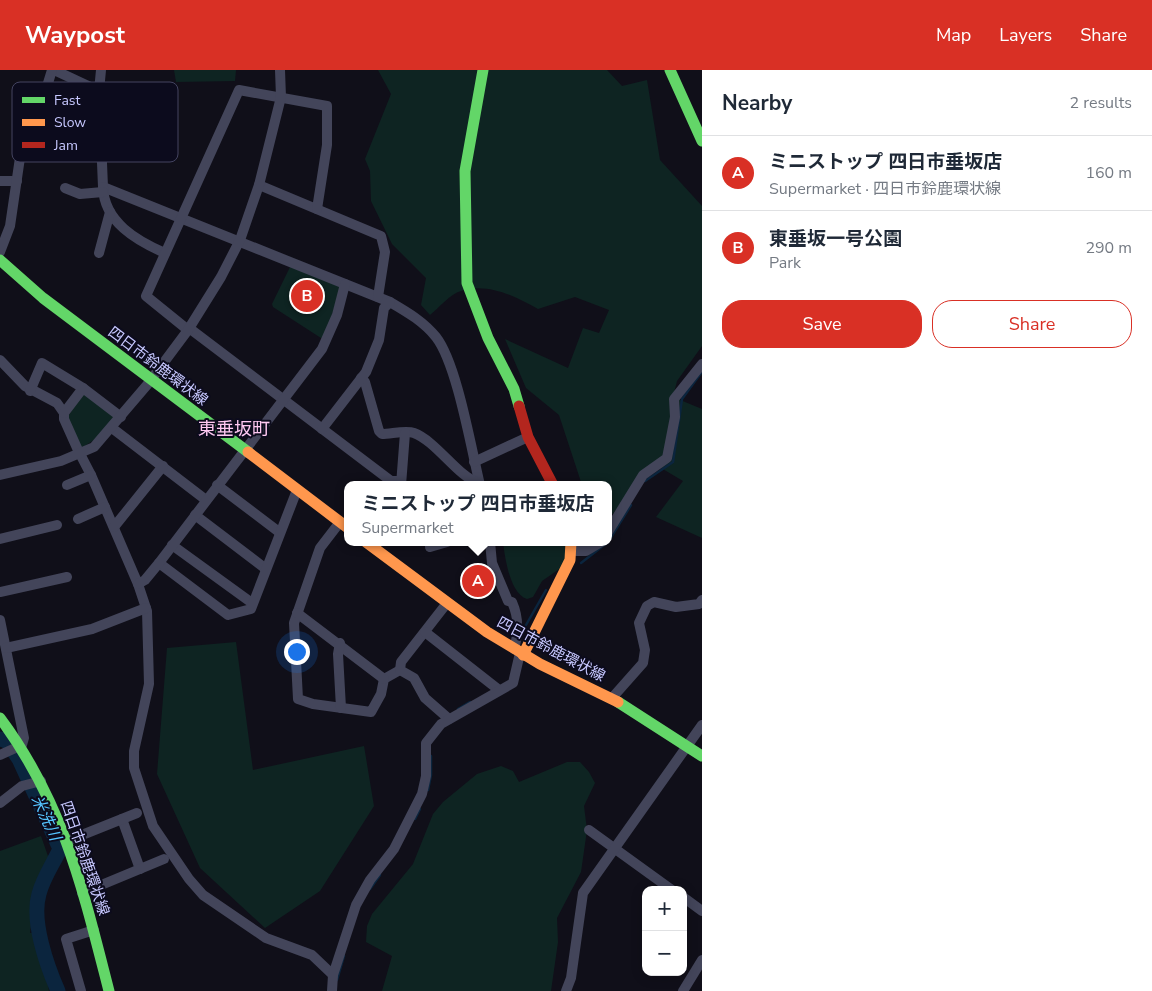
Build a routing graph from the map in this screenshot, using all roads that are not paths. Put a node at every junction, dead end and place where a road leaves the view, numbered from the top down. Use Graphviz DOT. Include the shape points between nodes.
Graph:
graph roads {
  1 [pos="53,70"];
  2 [pos="280,70"];
  3 [pos="483,70"];
  4 [pos="670,70"];
  5 [pos="49,82"];
  6 [pos="79,82"];
  7 [pos="281,97"];
  8 [pos="702,141"];
  9 [pos="20,162"];
  10 [pos="102,162"];
  11 [pos="0,181"];
  12 [pos="17,181"];
  13 [pos="259,186"];
  14 [pos="65,188"];
  15 [pos="103,189"];
  16 [pos="317,209"];
  17 [pos="110,212"];
  18 [pos="181,216"];
  19 [pos="240,240"];
  20 [pos="0,252"];
  21 [pos="99,253"];
  22 [pos="165,253"];
  23 [pos="0,260"];
  24 [pos="345,284"];
  25 [pos="378,297"];
  26 [pos="390,302"];
  27 [pos="188,329"];
  28 [pos="1,362"];
  29 [pos="702,364"];
  30 [pos="361,378"];
  31 [pos="151,380"];
  32 [pos="83,388"];
  33 [pos="30,391"];
  34 [pos="284,399"];
  35 [pos="64,413"];
  36 [pos="121,417"];
  37 [pos="112,428"];
  38 [pos="322,429"];
  39 [pos="404,433"];
  40 [pos="528,437"];
  41 [pos="244,450"];
  42 [pos="80,454"];
  43 [pos="474,462"];
  44 [pos="163,466"];
  45 [pos="0,475"];
  46 [pos="91,475"];
  47 [pos="391,481"];
  48 [pos="401,481"];
  49 [pos="471,481"];
  50 [pos="479,481"];
  51 [pos="551,481"];
  52 [pos="67,485"];
  53 [pos="217,485"];
  54 [pos="297,490"];
  55 [pos="206,500"];
  56 [pos="105,507"];
  57 [pos="195,515"];
  58 [pos="78,519"];
  59 [pos="58,525"];
  60 [pos="344,525"];
  61 [pos="612,525"];
  62 [pos="114,527"];
  63 [pos="279,532"];
  64 [pos="0,538"];
  65 [pos="172,545"];
  66 [pos="371,546"];
  67 [pos="433,546"];
  68 [pos="490,546"];
  69 [pos="571,546"];
  70 [pos="594,546"];
  71 [pos="430,547"];
  72 [pos="159,563"];
  73 [pos="266,569"];
  74 [pos="67,577"];
  75 [pos="138,584"];
  76 [pos="0,592"];
  77 [pos="702,600"];
  78 [pos="252,603"];
  79 [pos="447,603"];
  80 [pos="146,608"];
  81 [pos="297,613"];
  82 [pos="0,620"];
  83 [pos="425,632"];
  84 [pos="340,643"];
  85 [pos="6,648"];
  86 [pos="519,652"];
  87 [pos="400,670"];
  88 [pos="384,678"];
  89 [pos="499,690"];
  90 [pos="612,698"];
  91 [pos="341,708"];
  92 [pos="448,716"];
  93 [pos="0,718"];
  94 [pos="702,725"];
  95 [pos="687,746"];
  96 [pos="12,749"];
  97 [pos="702,756"];
  98 [pos="39,782"];
  99 [pos="0,802"];
  100 [pos="137,814"];
  101 [pos="122,819"];
  102 [pos="589,830"];
  103 [pos="67,841"];
  104 [pos="615,849"];
  105 [pos="164,859"];
  106 [pos="140,869"];
  107 [pos="666,886"];
  108 [pos="82,892"];
  109 [pos="687,901"];
  110 [pos="702,911"];
  111 [pos="94,930"];
  112 [pos="702,960"];
  113 [pos="333,975"];
  114 [pos="81,991"];
  115 [pos="109,991"];
  116 [pos="332,991"];
  117 [pos="566,991"];
  118 [pos="684,991"];
  1 -- 5 [label="street"];
  1 -- 6 [label="street"];
  2 -- 7 [label="street"];
  3 -- 40 [label="main road" via="465,171 467,283 488,338 514,389"];
  4 -- 8 [label="main road"];
  7 -- 13 [label="street"];
  7 -- 16 [label="street" via="327,106 326,145"];
  7 -- 18 [label="street" via="239,90"];
  9 -- 12 [label="street"];
  10 -- 15 [label="street"];
  11 -- 12 [label="street"];
  12 -- 20 [label="street" via="10,226"];
  13 -- 16 [label="street"];
  13 -- 19 [label="street"];
  14 -- 15 [label="street" via="80,194"];
  15 -- 17 [label="street"];
  15 -- 18 [label="street"];
  16 -- 25 [label="street" via="381,236 385,252"];
  17 -- 21 [label="street"];
  17 -- 22 [label="street" via="135,239"];
  18 -- 19 [label="street"];
  18 -- 22 [label="street"];
  19 -- 24 [label="street"];
  19 -- 27 [label="street" via="221,278"];
  22 -- 27 [label="street" via="146,296"];
  23 -- 31 [label="main road, 四日市鈴鹿環状線" via="43,298"];
  24 -- 25 [label="street"];
  24 -- 34 [label="street" via="326,344"];
  25 -- 26 [label="street"];
  26 -- 30 [label="street" via="384,308 375,351"];
  26 -- 43 [label="street" via="418,319 443,348"];
  27 -- 31 [label="street"];
  27 -- 34 [label="street"];
  28 -- 33 [label="street"];
  29 -- 61 [label="street" via="674,399 675,417 667,458 643,475"];
  30 -- 38 [label="street"];
  30 -- 39 [label="street" via="365,382 379,431 382,434"];
  31 -- 36 [label="street"];
  31 -- 41 [label="main road, 四日市鈴鹿環状線"];
  32 -- 33 [label="street" via="42,363"];
  32 -- 35 [label="street"];
  32 -- 36 [label="street"];
  33 -- 35 [label="street" via="57,403"];
  34 -- 38 [label="street"];
  34 -- 41 [label="street"];
  35 -- 42 [label="street"];
  36 -- 37 [label="street"];
  37 -- 42 [label="street" via="94,447"];
  37 -- 44 [label="street"];
  38 -- 47 [label="street"];
  39 -- 48 [label="street"];
  39 -- 49 [label="street" via="414,433"];
  40 -- 43 [label="street"];
  40 -- 51 [label="main road"];
  41 -- 53 [label="street"];
  41 -- 54 [label="main road, 四日市鈴鹿環状線"];
  42 -- 45 [label="street"];
  42 -- 46 [label="street"];
  43 -- 50 [label="street"];
  44 -- 55 [label="street"];
  44 -- 62 [label="street"];
  46 -- 52 [label="street"];
  46 -- 56 [label="street"];
  53 -- 55 [label="street"];
  53 -- 63 [label="street"];
  54 -- 60 [label="main road, 四日市鈴鹿環状線"];
  54 -- 63 [label="street"];
  55 -- 57 [label="street"];
  56 -- 58 [label="street"];
  56 -- 62 [label="street"];
  57 -- 65 [label="street"];
  57 -- 73 [label="street"];
  59 -- 64 [label="street"];
  60 -- 81 [label="street" via="320,548"];
  62 -- 75 [label="street"];
  63 -- 73 [label="street"];
  65 -- 72 [label="street"];
  65 -- 78 [label="street"];
  66 -- 79 [label="main road, 四日市鈴鹿環状線"];
  67 -- 71 [label="street"];
  68 -- 86 [label="street" via="492,563 508,601 512,602 518,615"];
  69 -- 70 [label="street" via="586,551"];
  69 -- 86 [label="main road" via="570,560 557,588"];
  72 -- 75 [label="street"];
  72 -- 78 [label="street" via="228,615 251,609"];
  73 -- 78 [label="street"];
  74 -- 76 [label="street"];
  75 -- 80 [label="street"];
  77 -- 90 [label="street" via="699,604 676,607 654,602 647,606 639,624 646,650 643,663"];
  79 -- 83 [label="street"];
  79 -- 86 [label="main road, 四日市鈴鹿環状線"];
  80 -- 85 [label="street" via="92,630"];
  80 -- 113 [label="street" via="149,684 134,751 134,768 153,826 203,895 266,938 312,955"];
  81 -- 84 [label="street"];
  81 -- 91 [label="street" via="294,623 298,699"];
  82 -- 85 [label="street"];
  83 -- 87 [label="street" via="401,662"];
  83 -- 89 [label="street"];
  84 -- 88 [label="street"];
  84 -- 91 [label="street"];
  85 -- 96 [label="street" via="22,728"];
  86 -- 89 [label="street" via="515,680"];
  86 -- 90 [label="main road, 四日市鈴鹿環状線"];
  87 -- 88 [label="street"];
  87 -- 92 [label="street" via="414,678 424,698"];
  88 -- 91 [label="street" via="381,694 371,712"];
  89 -- 92 [label="street"];
  90 -- 95 [label="main road, 四日市鈴鹿環状線"];
  92 -- 113 [label="street" via="430,738 422,794 394,849 361,895"];
  93 -- 96 [label="main road, 四日市鈴鹿環状線"];
  94 -- 95 [label="street"];
  95 -- 97 [label="main road, 四日市鈴鹿環状線"];
  95 -- 104 [label="street"];
  96 -- 98 [label="main road, 四日市鈴鹿環状線"];
  98 -- 99 [label="street" via="22,786"];
  98 -- 103 [label="main road, 四日市鈴鹿環状線"];
  100 -- 101 [label="street"];
  101 -- 103 [label="street"];
  101 -- 106 [label="street"];
  102 -- 104 [label="street"];
  103 -- 108 [label="main road, 四日市鈴鹿環状線"];
  104 -- 107 [label="street"];
  104 -- 117 [label="street" via="583,893 571,978"];
  105 -- 106 [label="street"];
  106 -- 108 [label="street"];
  108 -- 111 [label="main road, 四日市鈴鹿環状線"];
  109 -- 110 [label="street"];
  111 -- 114 [label="street" via="66,938"];
  111 -- 115 [label="main road, 四日市鈴鹿環状線"];
  112 -- 118 [label="street"];
  113 -- 116 [label="street"];
}
